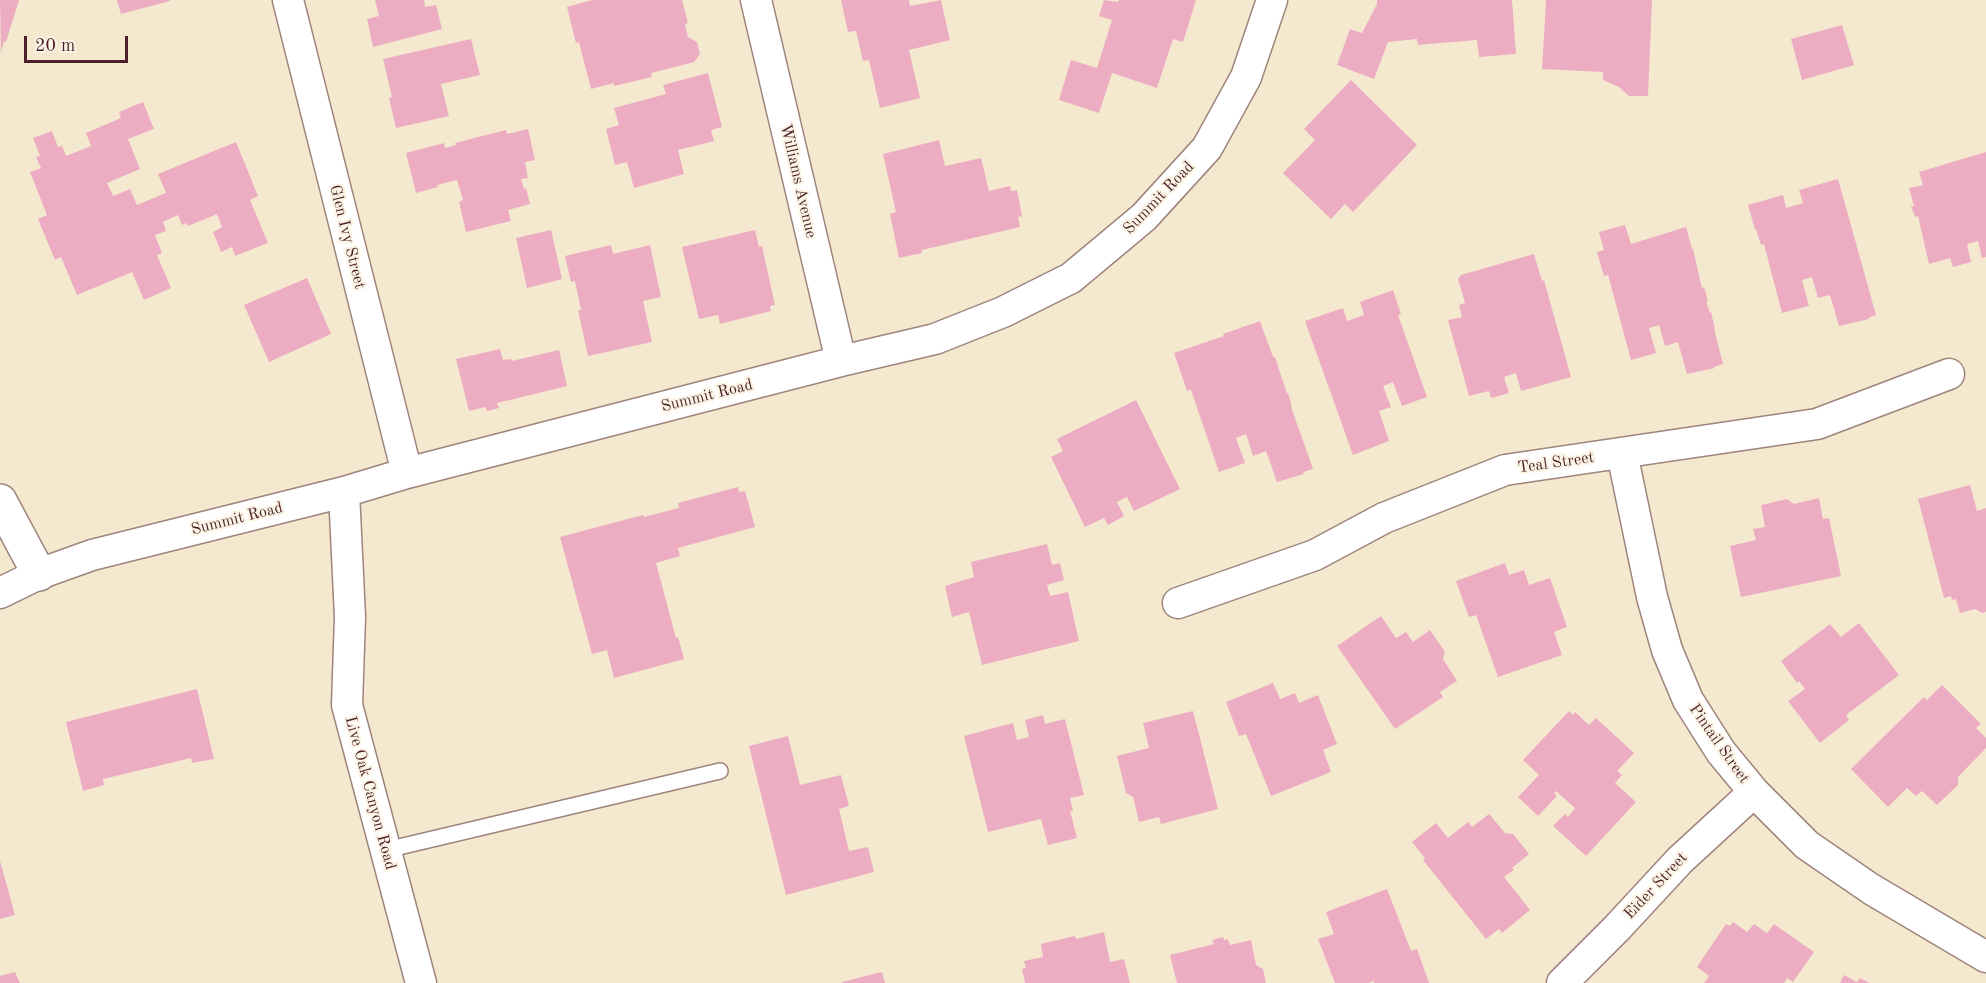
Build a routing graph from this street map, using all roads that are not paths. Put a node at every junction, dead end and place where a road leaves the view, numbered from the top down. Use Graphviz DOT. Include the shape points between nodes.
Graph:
graph roads {
  1 [pos="288,0"];
  2 [pos="756,0"];
  3 [pos="1272,0"];
  4 [pos="841,361"];
  5 [pos="1949,374"];
  6 [pos="1622,453"];
  7 [pos="407,473"];
  8 [pos="344,492"];
  9 [pos="0,501"];
  10 [pos="39,574"];
  11 [pos="0,593"];
  12 [pos="1178,603"];
  13 [pos="720,771"];
  14 [pos="1754,792"];
  15 [pos="386,850"];
  16 [pos="1986,957"];
  17 [pos="421,983"];
  18 [pos="1562,983"];
  1 -- 7 [label="street, Glen Ivy Street"];
  2 -- 4 [label="street, Williams Avenue"];
  3 -- 4 [label="street, Summit Road" via="1246,77 1207,148 1144,218 1071,278 1003,312 935,339"];
  4 -- 7 [label="street, Summit Road"];
  5 -- 6 [label="street, Teal Street" via="1817,424"];
  6 -- 12 [label="street, Teal Street" via="1505,470 1384,518 1315,555"];
  6 -- 14 [label="street, Pintail Street" via="1667,650 1688,700 1721,752"];
  7 -- 8 [label="street, Summit Road"];
  8 -- 10 [label="street, Summit Road" via="92,555"];
  8 -- 15 [label="street, Live Oak Canyon Road" via="350,618 347,705"];
  9 -- 10 [label="street"];
  10 -- 11 [label="street, Summit Road"];
  13 -- 15 [label="lane"];
  14 -- 16 [label="street, Pintail Street" via="1807,845 1871,889"];
  14 -- 18 [label="street, Eider Street" via="1680,860"];
  15 -- 17 [label="street, Live Oak Canyon Road"];
}
